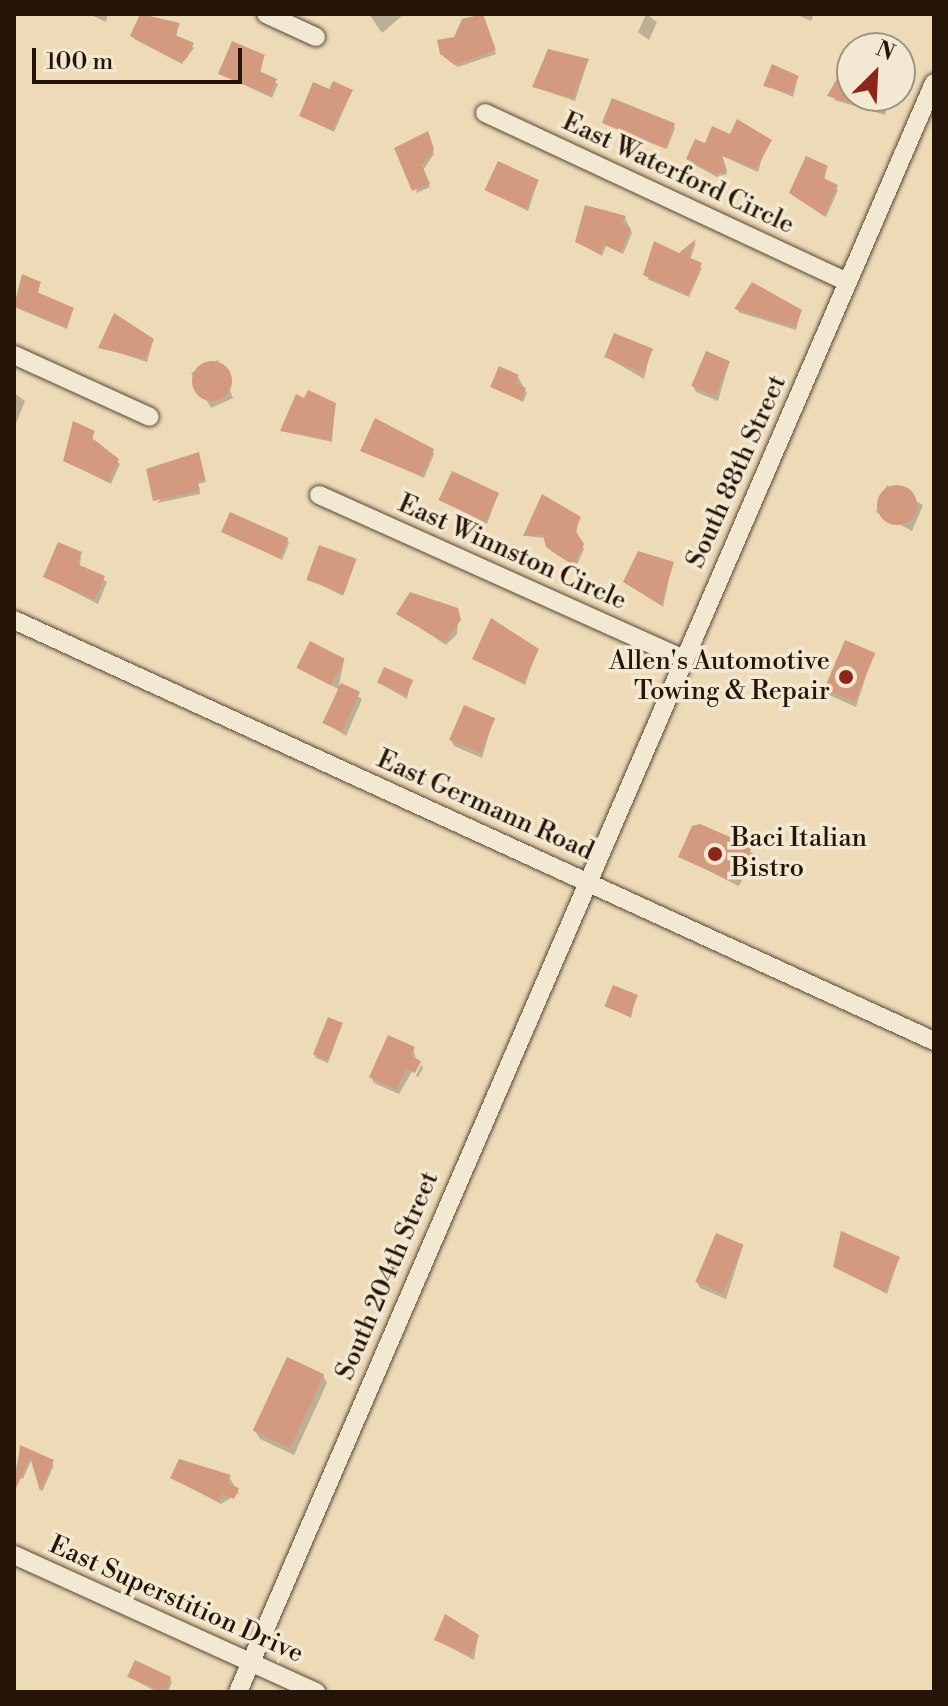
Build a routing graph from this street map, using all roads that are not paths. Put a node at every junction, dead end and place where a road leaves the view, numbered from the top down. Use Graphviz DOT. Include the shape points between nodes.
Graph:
graph roads {
  1 [pos="266,14"];
  2 [pos="316,37"];
  3 [pos="934,83"];
  4 [pos="485,113"];
  5 [pos="848,282"];
  6 [pos="14,355"];
  7 [pos="150,417"];
  8 [pos="319,495"];
  9 [pos="14,620"];
  10 [pos="684,659"];
  11 [pos="587,881"];
  12 [pos="934,1041"];
  13 [pos="14,1555"];
  14 [pos="250,1663"];
  15 [pos="238,1692"];
  16 [pos="316,1692"];
  1 -- 2 [label="street"];
  3 -- 5 [label="street, South 88th Street"];
  4 -- 5 [label="street, East Waterford Circle"];
  5 -- 10 [label="street, South 88th Street"];
  6 -- 7 [label="street"];
  8 -- 10 [label="street, East Winnston Circle"];
  9 -- 11 [label="street, East Germann Road"];
  10 -- 11 [label="street, South 88th Street"];
  11 -- 12 [label="street, East Germann Road"];
  11 -- 14 [label="street, South 204th Street"];
  13 -- 14 [label="street, East Superstition Drive"];
  14 -- 15 [label="street, South 204th Street"];
  14 -- 16 [label="street, East Superstition Drive"];
}
